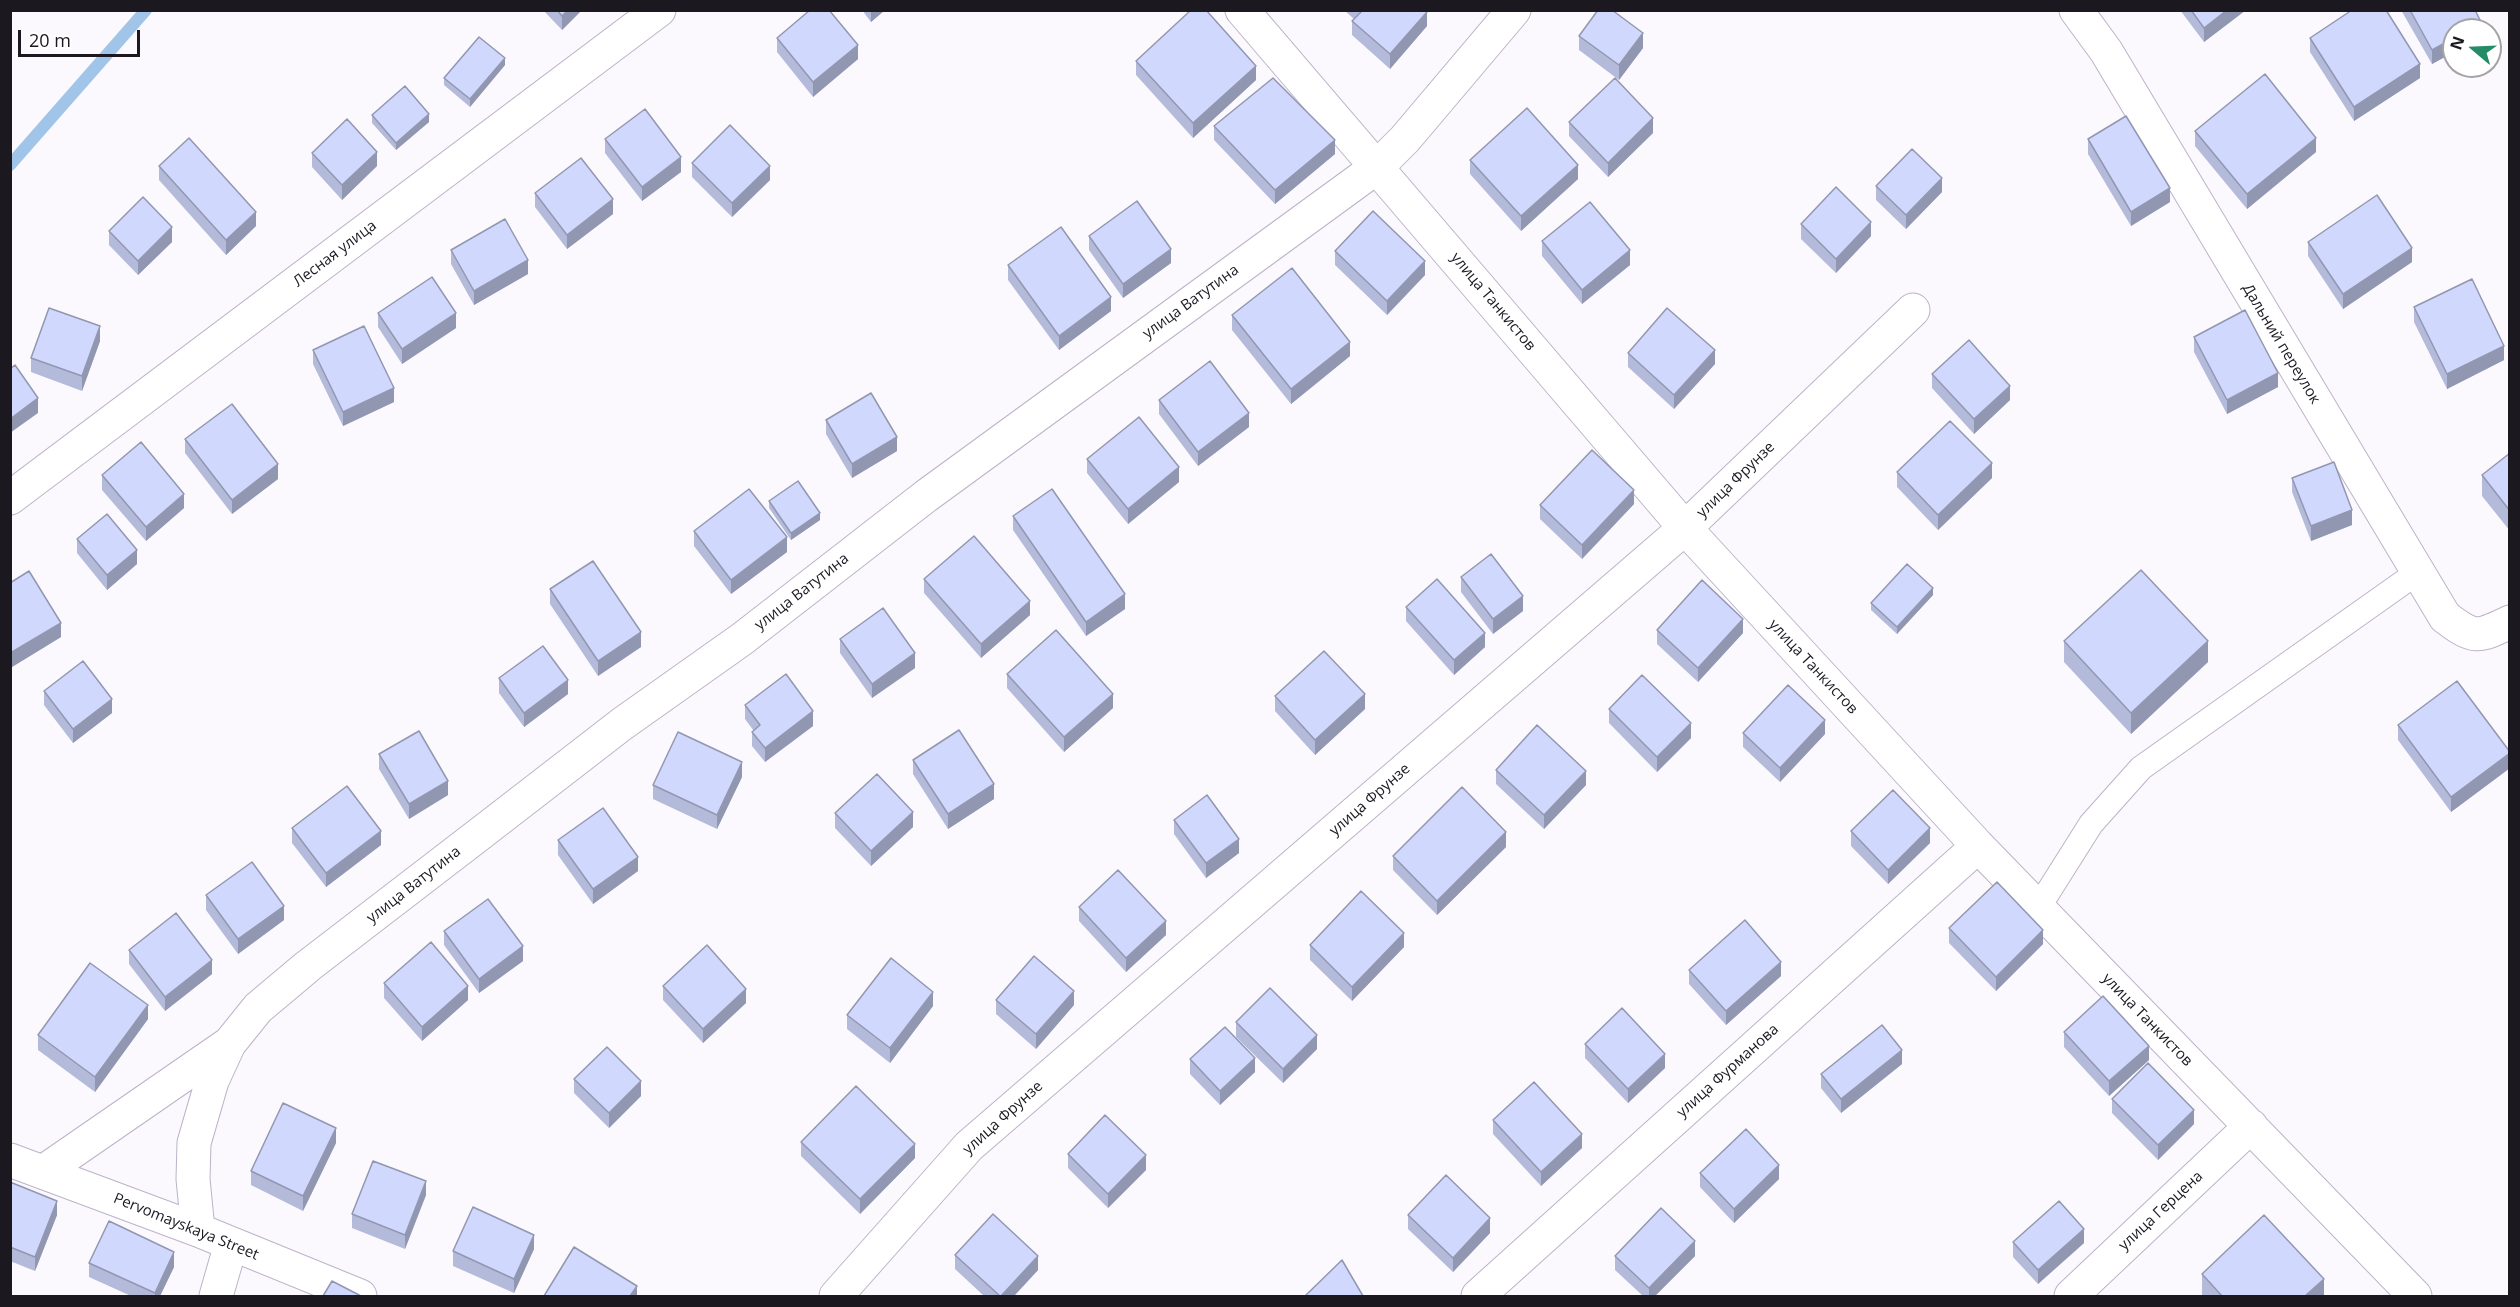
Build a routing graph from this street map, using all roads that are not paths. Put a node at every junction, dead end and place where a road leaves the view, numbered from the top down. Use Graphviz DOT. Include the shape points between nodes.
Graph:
graph roads {
  1 [pos="659,10"];
  2 [pos="1242,10"];
  3 [pos="1514,10"];
  4 [pos="2076,10"];
  5 [pos="1377,167"];
  6 [pos="1913,310"];
  7 [pos="10,498"];
  8 [pos="1685,528"];
  9 [pos="2418,572"];
  10 [pos="2510,622"];
  11 [pos="1978,846"];
  12 [pos="2038,908"];
  13 [pos="229,1044"];
  14 [pos="2251,1126"];
  15 [pos="10,1160"];
  16 [pos="43,1172"];
  17 [pos="198,1230"];
  18 [pos="231,1244"];
  19 [pos="216,1296"];
  20 [pos="360,1296"];
  21 [pos="836,1296"];
  22 [pos="1478,1296"];
  23 [pos="2071,1296"];
  24 [pos="2415,1296"];
  1 -- 7 [label="street, Лесная улица"];
  2 -- 5 [label="street, улица Танкистов"];
  3 -- 5 [label="street, улица Ватутина"];
  4 -- 9 [label="street, Дальний переулок" via="2106,51"];
  5 -- 8 [label="street, улица Танкистов"];
  5 -- 13 [label="street, улица Ватутина" via="926,496 742,639 613,732 308,966 258,1008"];
  6 -- 8 [label="street, улица Фрунзе"];
  8 -- 11 [label="street, улица Танкистов"];
  8 -- 21 [label="street, улица Фрунзе" via="969,1146"];
  9 -- 10 [label="street, Дальний переулок" via="2445,617 2467,633 2485,634"];
  9 -- 12 [label="lane" via="2141,768 2091,824"];
  11 -- 12 [label="street, улица Танкистов"];
  11 -- 22 [label="street, улица Фурманова"];
  12 -- 14 [label="street, улица Танкистов"];
  13 -- 16 [label="street"];
  13 -- 17 [label="street, улица Ватутина" via="212,1081 194,1143"];
  14 -- 23 [label="street, улица Герцена"];
  14 -- 24 [label="street, улица Танкистов"];
  15 -- 16 [label="street, Pervomayskaya Street"];
  16 -- 17 [label="street, Pervomayskaya Street"];
  17 -- 18 [label="street, Pervomayskaya Street"];
  18 -- 19 [label="street"];
  18 -- 20 [label="street, Pervomayskaya Street"];
}
